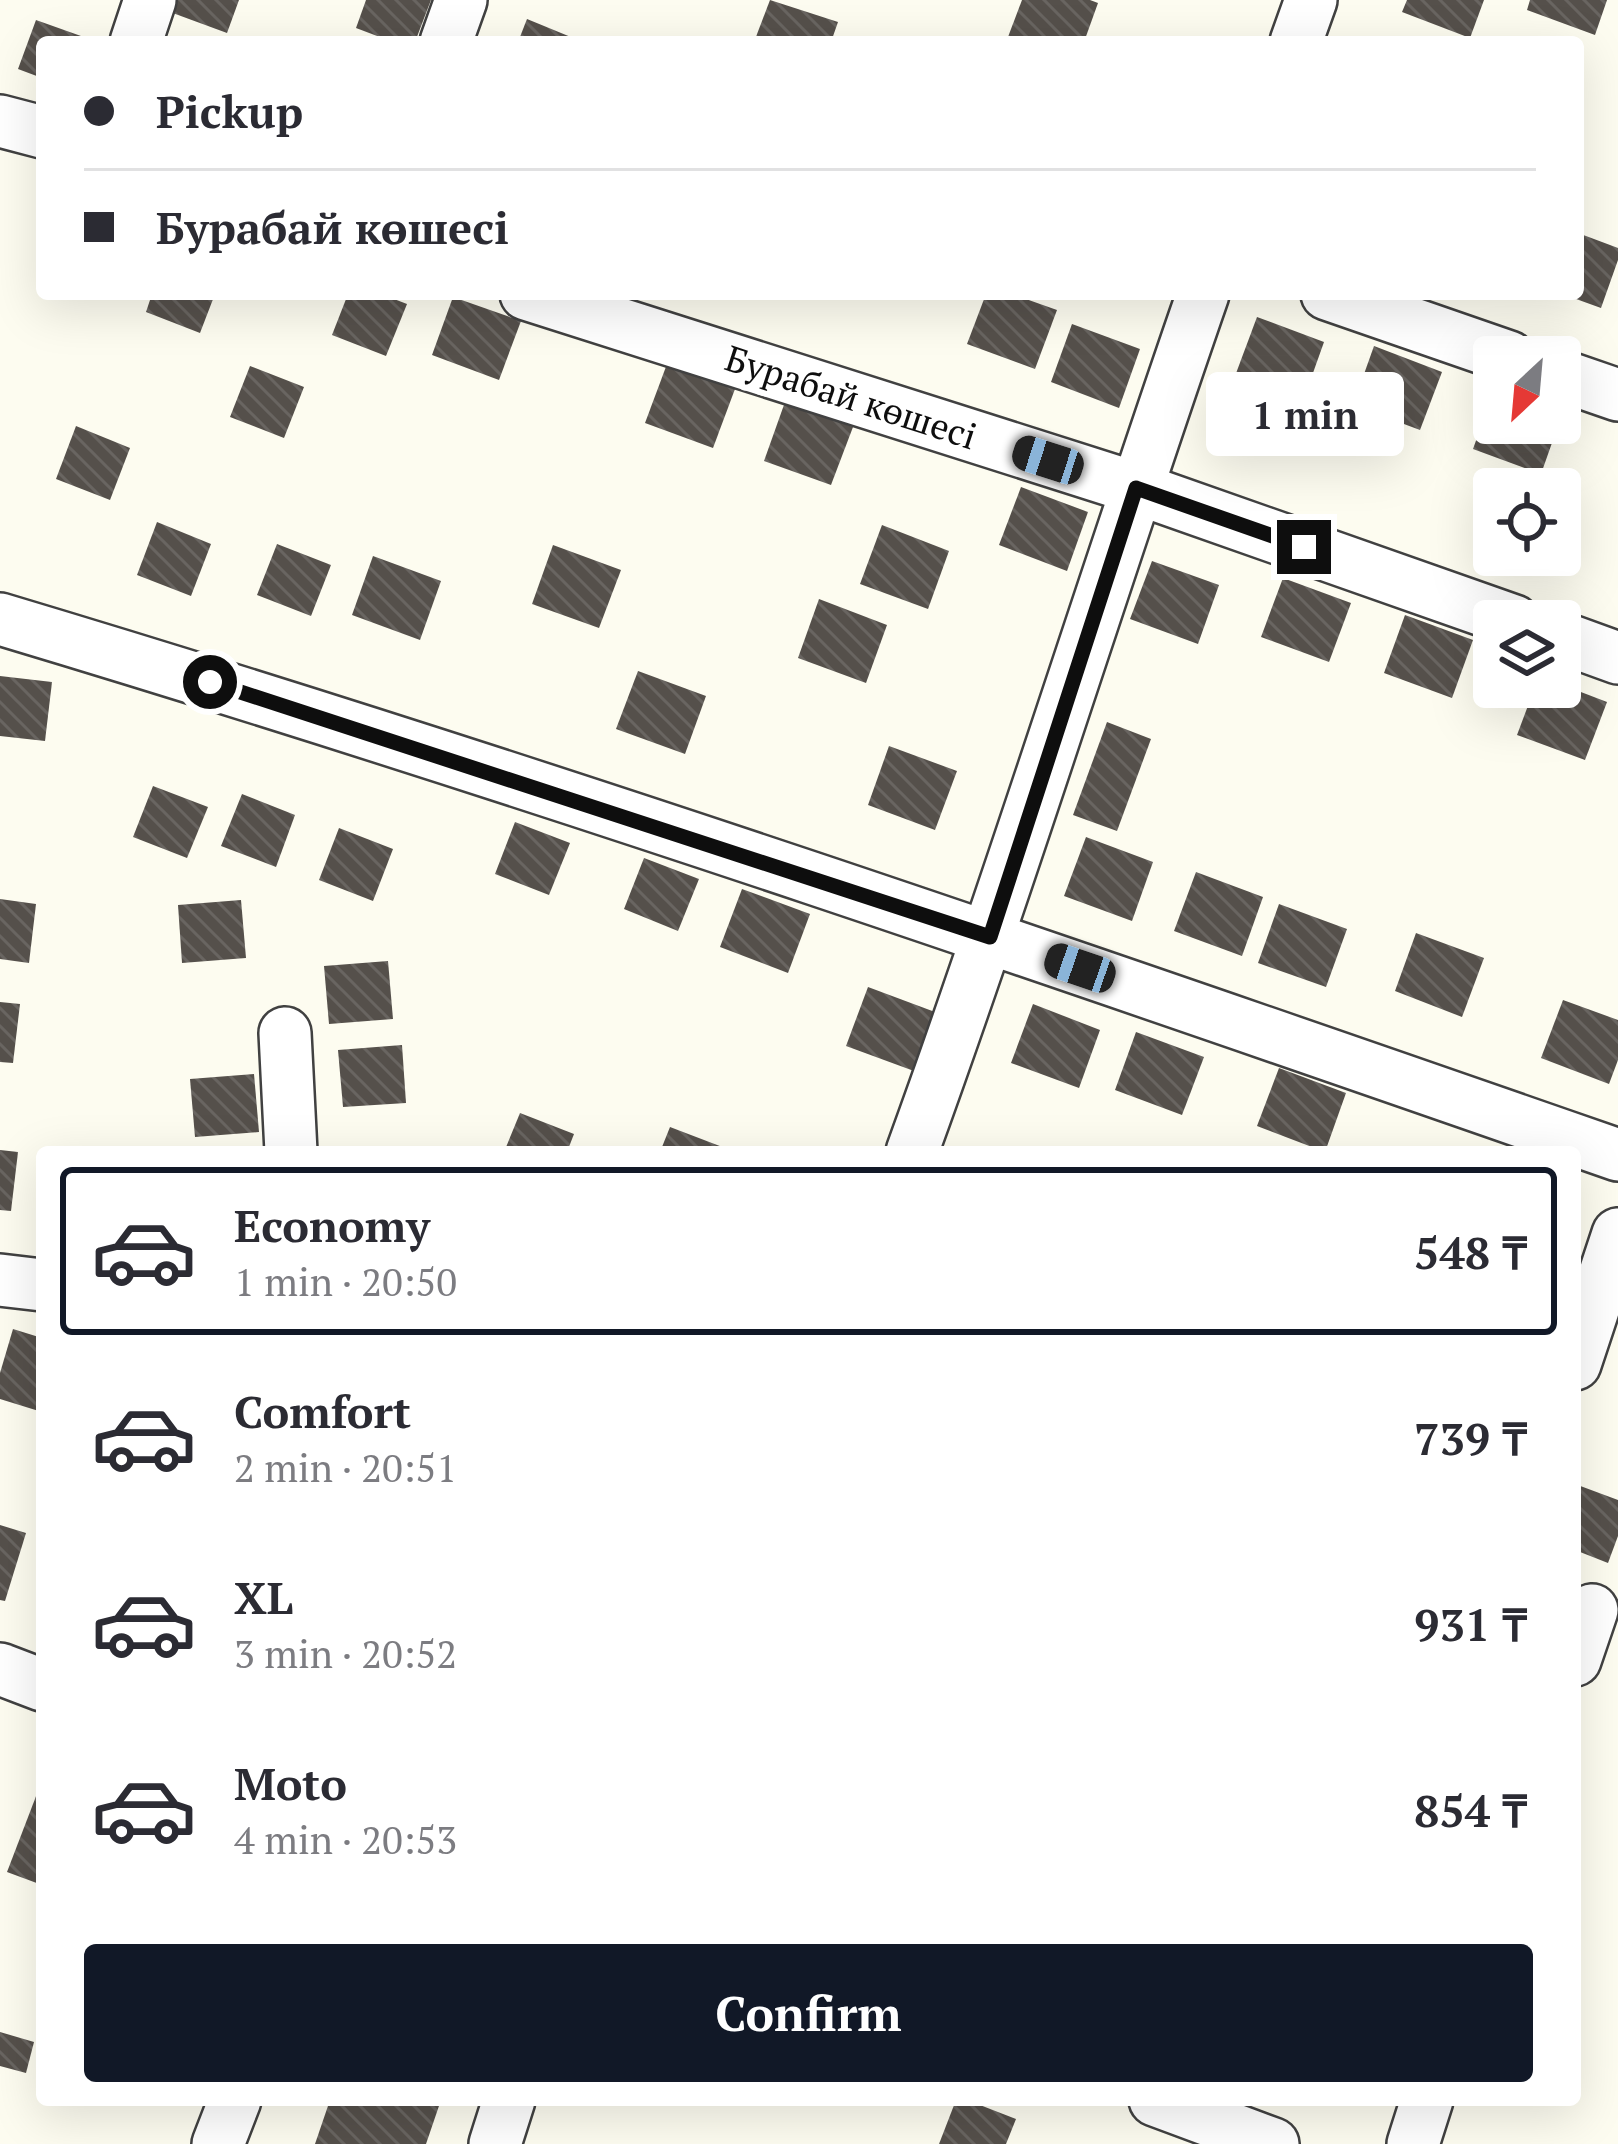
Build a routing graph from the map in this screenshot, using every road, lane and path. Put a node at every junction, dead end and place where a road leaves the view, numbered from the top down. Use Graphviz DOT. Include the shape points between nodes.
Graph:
graph roads {
  1 [pos="150,0"];
  2 [pos="461,0"];
  3 [pos="1311,0"];
  4 [pos="138,36"];
  5 [pos="448,36"];
  6 [pos="1298,36"];
  7 [pos="0,121"];
  8 [pos="36,130"];
  9 [pos="545,300"];
  10 [pos="1201,300"];
  11 [pos="1344,300"];
  12 [pos="1473,345"];
  13 [pos="1581,382"];
  14 [pos="1618,394"];
  15 [pos="1136,488"];
  16 [pos="1473,607"];
  17 [pos="0,619"];
  18 [pos="1581,645"];
  19 [pos="1618,658"];
  20 [pos="990,937"];
  21 [pos="285,1034"];
  22 [pos="292,1146"];
  23 [pos="914,1146"];
  24 [pos="1618,1155"];
  25 [pos="1618,1234"];
  26 [pos="0,1280"];
  27 [pos="36,1284"];
  28 [pos="1581,1346"];
  29 [pos="1595,1611"];
  30 [pos="1581,1645"];
  31 [pos="0,1670"];
  32 [pos="36,1683"];
  33 [pos="234,2106"];
  34 [pos="507,2106"];
  35 [pos="1171,2106"];
  36 [pos="1425,2106"];
  37 [pos="218,2144"];
  38 [pos="494,2144"];
  39 [pos="1273,2144"];
  40 [pos="1413,2144"];
  1 -- 4 [label="street"];
  2 -- 5 [label="street"];
  3 -- 6 [label="street"];
  7 -- 8 [label="street"];
  9 -- 15 [label="street, Бурабай көшесі"];
  10 -- 15 [label="street"];
  11 -- 12 [label="street"];
  13 -- 14 [label="street"];
  15 -- 16 [label="street, Бурабай көшесі"];
  15 -- 20 [label="street"];
  17 -- 20 [label="street"];
  18 -- 19 [label="street"];
  20 -- 23 [label="street"];
  20 -- 24 [label="street"];
  21 -- 22 [label="street"];
  25 -- 28 [label="street"];
  26 -- 27 [label="street"];
  29 -- 30 [label="street"];
  31 -- 32 [label="street"];
  33 -- 37 [label="street"];
  34 -- 38 [label="street"];
  35 -- 39 [label="street"];
  36 -- 40 [label="street"];
}
